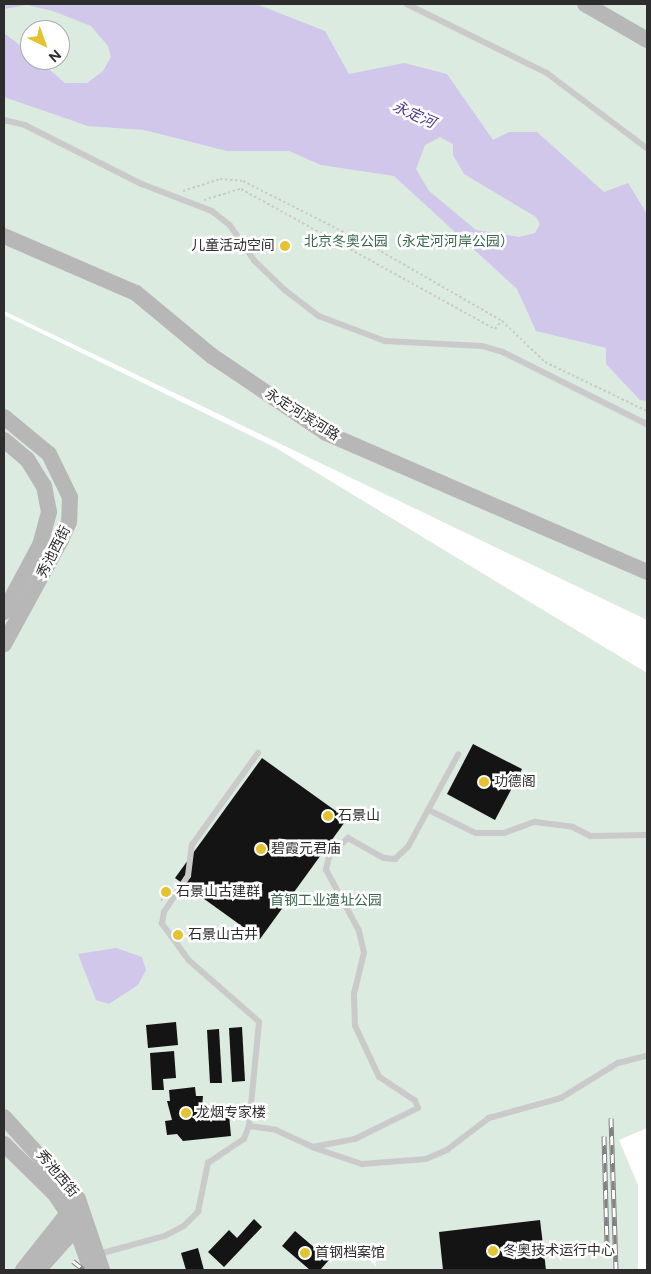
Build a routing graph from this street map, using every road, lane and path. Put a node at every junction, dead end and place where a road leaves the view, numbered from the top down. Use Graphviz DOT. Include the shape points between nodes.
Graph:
graph roads {
  1 [pos="407,4"];
  2 [pos="585,4"];
  3 [pos="647,40"];
  4 [pos="4,120"];
  5 [pos="647,148"];
  6 [pos="177,197"];
  7 [pos="192,203"];
  8 [pos="4,236"];
  9 [pos="502,322"];
  10 [pos="647,411"];
  11 [pos="4,417"];
  12 [pos="647,424"];
  13 [pos="4,440"];
  14 [pos="647,572"];
  15 [pos="4,612"];
  16 [pos="4,644"];
  17 [pos="258,753"];
  18 [pos="458,755"];
  19 [pos="429,810"];
  20 [pos="647,835"];
  21 [pos="647,1056"];
  22 [pos="4,1117"];
  23 [pos="248,1126"];
  24 [pos="4,1144"];
  25 [pos="313,1147"];
  26 [pos="78,1215"];
  27 [pos="92,1260"];
  28 [pos="23,1270"];
  29 [pos="38,1270"];
  30 [pos="102,1270"];
  1 -- 5 [label="lane" via="547,73"];
  2 -- 3 [label="street"];
  4 -- 6 [label="lane" via="25,125"];
  6 -- 7 [label="lane"];
  6 -- 9 [label="path" via="186,189 220,179 243,181 377,249"];
  7 -- 9 [label="path" via="241,189 495,329"];
  7 -- 12 [label="lane" via="230,225 255,261 319,316 385,341 482,346 503,352"];
  8 -- 14 [label="street, 永定河滨河路" via="136,293 212,356 326,433"];
  9 -- 10 [label="path" via="545,362"];
  11 -- 16 [label="street, 秀池西街" via="49,454 70,497 69,522 61,540"];
  13 -- 15 [label="street, 秀池西街" via="27,460 44,486 49,512 40,545"];
  17 -- 23 [label="lane" via="192,845 188,876 164,912 162,924 189,961 259,1022"];
  18 -- 19 [label="lane"];
  19 -- 20 [label="lane" via="476,833 504,834 534,822 573,827 591,836"];
  19 -- 25 [label="lane" via="408,847 395,859 384,858 348,838 329,857 326,870 356,924 364,953 354,994 355,1026 378,1077 415,1102 418,1108 355,1139"];
  21 -- 25 [label="lane" via="618,1064 561,1098 489,1118 447,1150 426,1159 362,1164"];
  22 -- 26 [label="street, 秀池西街"];
  23 -- 25 [label="lane" via="276,1130"];
  23 -- 27 [label="lane" via="244,1139 208,1163 198,1212 184,1226 165,1236"];
  24 -- 26 [label="street, 秀池西街"];
  26 -- 27 [label="street, 秀池西街"];
  26 -- 28 [label="street"];
  26 -- 29 [label="street"];
  27 -- 30 [label="street, 秀池西街"];
}
